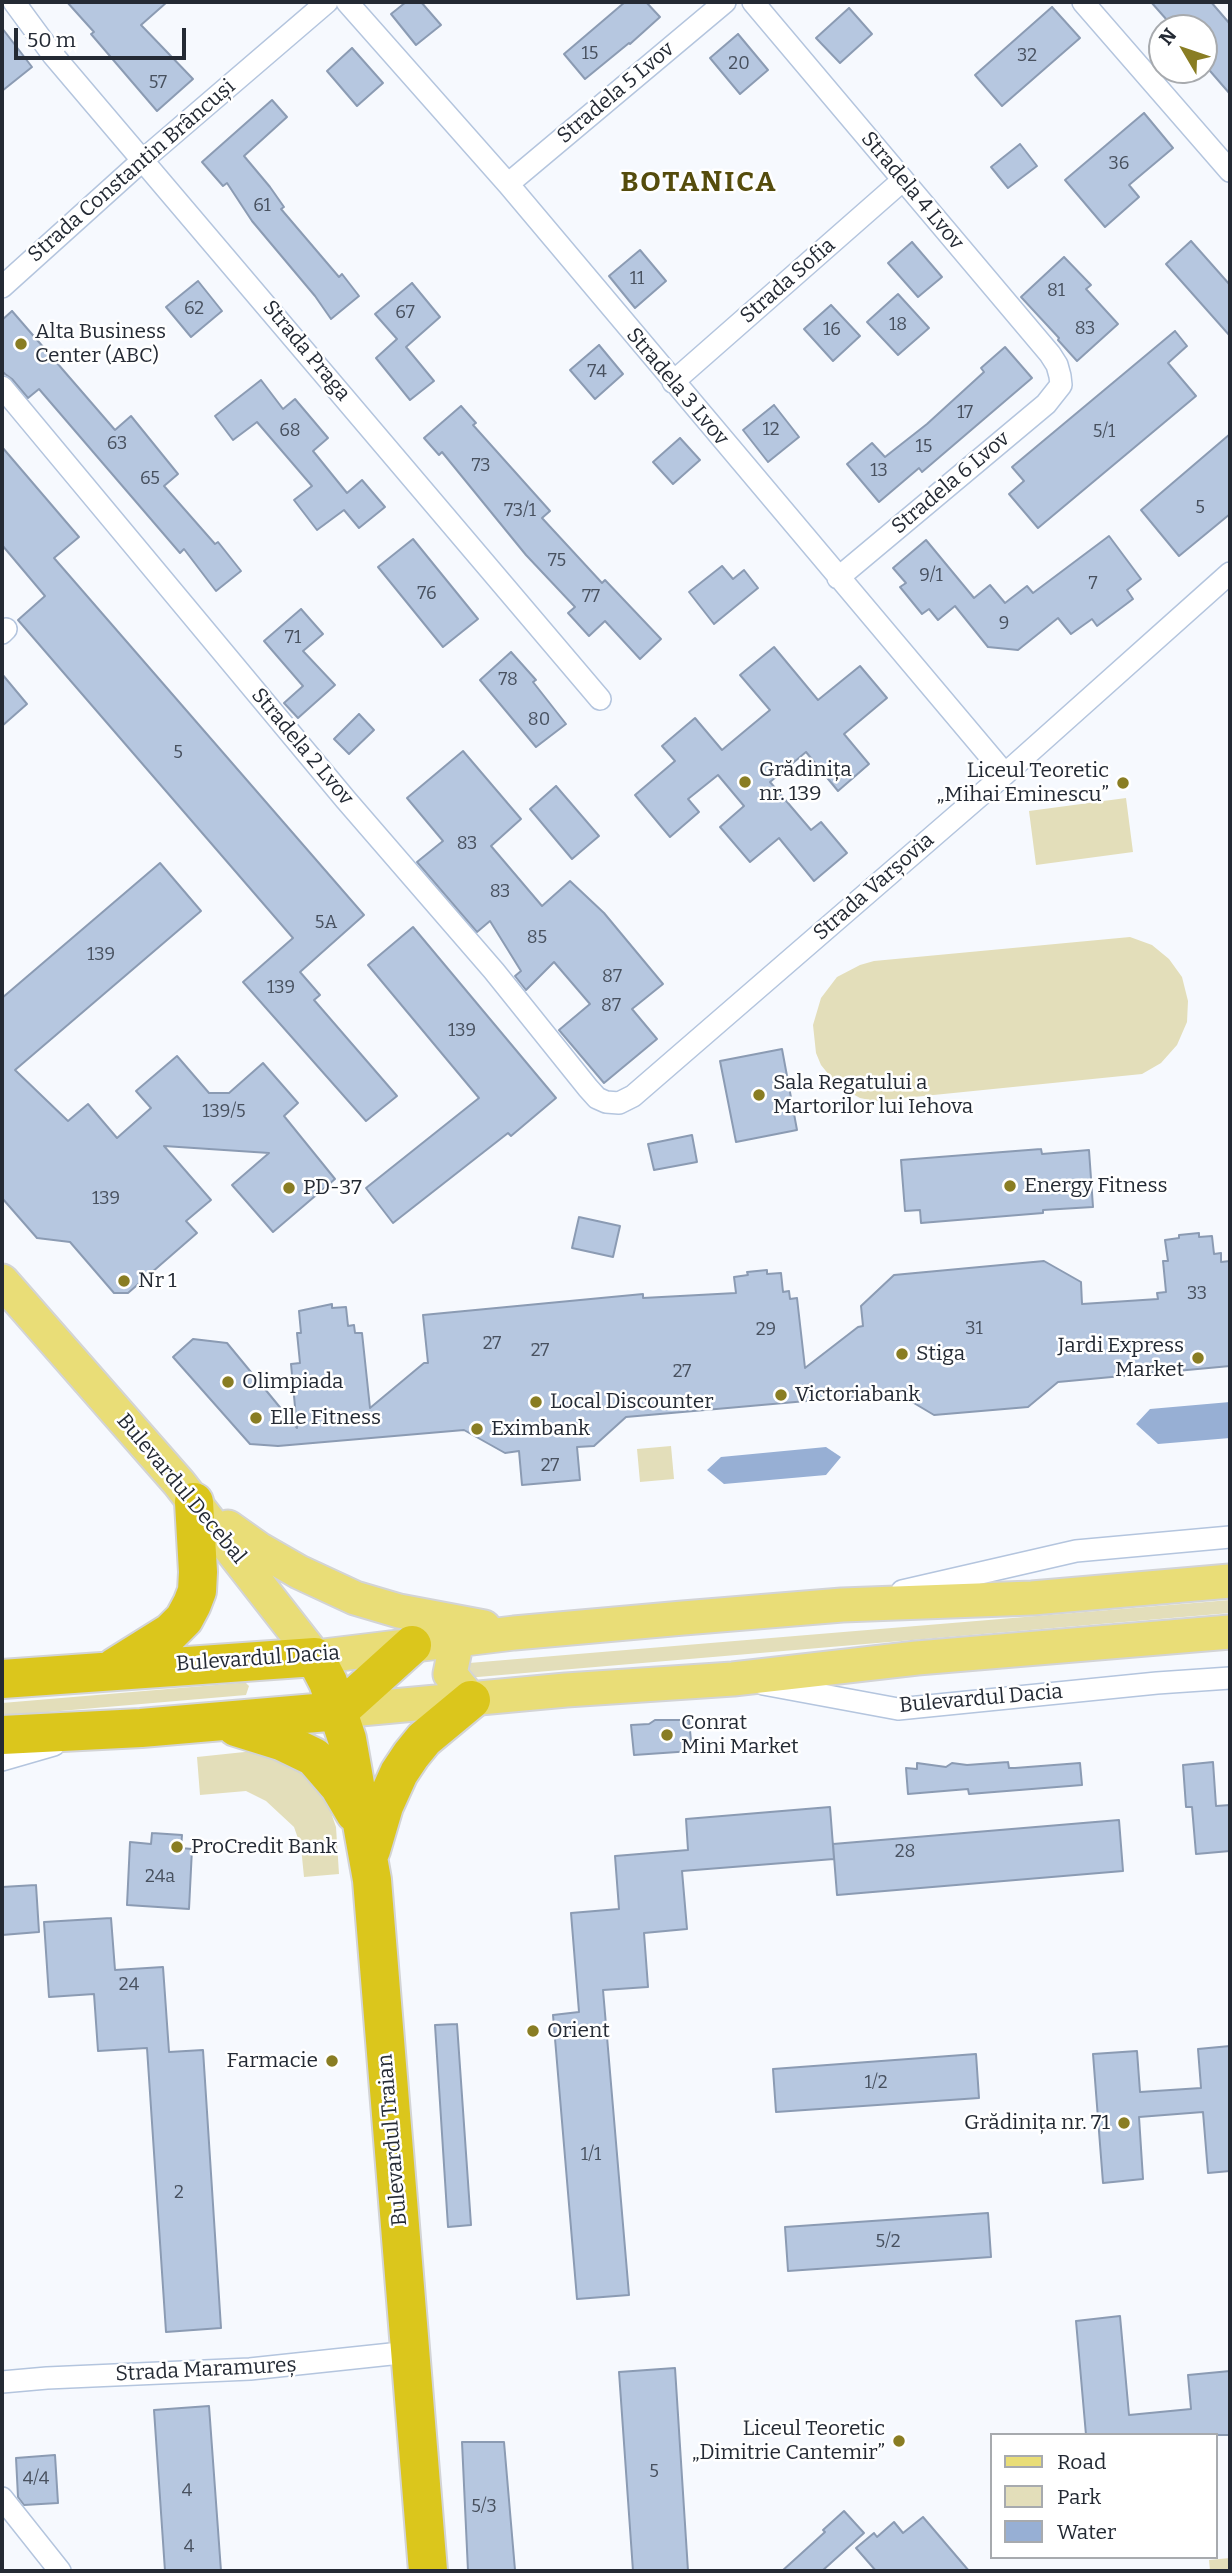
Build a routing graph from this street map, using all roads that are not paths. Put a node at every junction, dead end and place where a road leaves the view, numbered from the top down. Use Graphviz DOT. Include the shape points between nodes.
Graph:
graph roads {
  1 [pos="14,2"];
  2 [pos="327,2"];
  3 [pos="347,2"];
  4 [pos="725,2"];
  5 [pos="753,2"];
  6 [pos="1083,2"];
  7 [pos="144,159"];
  8 [pos="1230,170"];
  9 [pos="904,180"];
  10 [pos="508,184"];
  11 [pos="2,287"];
  12 [pos="673,382"];
  13 [pos="1061,385"];
  14 [pos="2,387"];
  15 [pos="1230,573"];
  16 [pos="838,578"];
  17 [pos="600,699"];
  18 [pos="1005,774"];
  19 [pos="606,1102"];
  20 [pos="2,1281"];
  21 [pos="194,1502"];
  22 [pos="1230,1536"];
  23 [pos="1230,1581"];
  24 [pos="842,1605"];
  25 [pos="1230,1632"];
  26 [pos="514,1633"];
  27 [pos="457,1640"];
  28 [pos="412,1645"];
  29 [pos="315,1657"];
  30 [pos="2,1666"];
  31 [pos="110,1670"];
  32 [pos="58,1674"];
  33 [pos="1230,1678"];
  34 [pos="2,1679"];
  35 [pos="733,1679"];
  36 [pos="471,1700"];
  37 [pos="338,1712"];
  38 [pos="217,1722"];
  39 [pos="110,1730"];
  40 [pos="2,1735"];
  41 [pos="2,1760"];
  42 [pos="366,1843"];
  43 [pos="410,2352"];
  44 [pos="2,2382"];
  45 [pos="2,2498"];
  46 [pos="60,2571"];
  47 [pos="428,2571"];
  1 -- 7 [label="street, Strada Praga" via="53,55"];
  2 -- 7 [label="street, Strada Constantin Brâncuși"];
  3 -- 10 [label="street, Stradela 3 Lvov"];
  4 -- 10 [label="street, Stradela 5 Lvov"];
  5 -- 9 [label="street, Stradela 4 Lvov"];
  6 -- 8 [label="street"];
  7 -- 11 [label="street, Strada Constantin Brâncuși"];
  7 -- 17 [label="street, Strada Praga"];
  9 -- 12 [label="street, Strada Sofia"];
  9 -- 13 [label="street, Stradela 4 Lvov" via="1050,355"];
  10 -- 12 [label="street, Stradela 3 Lvov"];
  12 -- 16 [label="street, Stradela 3 Lvov"];
  13 -- 16 [label="street, Stradela 6 Lvov" via="1046,404"];
  14 -- 19 [label="street, Stradela 2 Lvov" via="588,1088"];
  15 -- 18 [label="street, Strada Varșovia"];
  16 -- 18 [label="street, Stradela 3 Lvov"];
  18 -- 19 [label="street, Strada Varșovia" via="633,1096 619,1103"];
  20 -- 21 [label="main road, Bulevardul Decebal"];
  21 -- 26 [label="main road" via="259,1549 336,1590 399,1611"];
  21 -- 29 [label="main road, Bulevardul Decebal"];
  21 -- 31 [label="highway" via="198,1572 192,1604 172,1632"];
  22 -- 24 [label="street, Bulevardul Dacia" via="1076,1551"];
  23 -- 24 [label="main road, Bulevardul Dacia" via="1032,1598"];
  24 -- 26 [label="main road, Bulevardul Dacia"];
  25 -- 35 [label="main road, Bulevardul Dacia" via="917,1658"];
  26 -- 27 [label="main road, Bulevardul Dacia"];
  27 -- 28 [label="main road, Bulevardul Dacia"];
  27 -- 36 [label="main road" via="450,1674"];
  28 -- 29 [label="main road, Bulevardul Dacia"];
  28 -- 37 [label="highway"];
  29 -- 31 [label="highway, Bulevardul Dacia"];
  29 -- 37 [label="highway, Bulevardul Decebal"];
  30 -- 32 [label="street, Bulevardul Dacia"];
  31 -- 32 [label="highway, Bulevardul Dacia"];
  32 -- 34 [label="highway, Bulevardul Dacia"];
  33 -- 35 [label="street, Bulevardul Dacia" via="898,1709"];
  35 -- 36 [label="main road, Bulevardul Dacia"];
  36 -- 37 [label="main road, Bulevardul Dacia"];
  36 -- 42 [label="highway" via="411,1755"];
  37 -- 38 [label="highway, Bulevardul Dacia"];
  37 -- 42 [label="highway, Bulevardul Traian"];
  38 -- 39 [label="highway, Bulevardul Dacia"];
  38 -- 42 [label="highway" via="281,1741 314,1757 339,1786"];
  39 -- 40 [label="highway, Bulevardul Dacia"];
  39 -- 41 [label="street, Bulevardul Dacia"];
  42 -- 43 [label="highway, Bulevardul Traian"];
  43 -- 44 [label="street, Strada Maramureș" via="250,2369"];
  43 -- 47 [label="highway, Bulevardul Traian"];
  45 -- 46 [label="street"];
}
